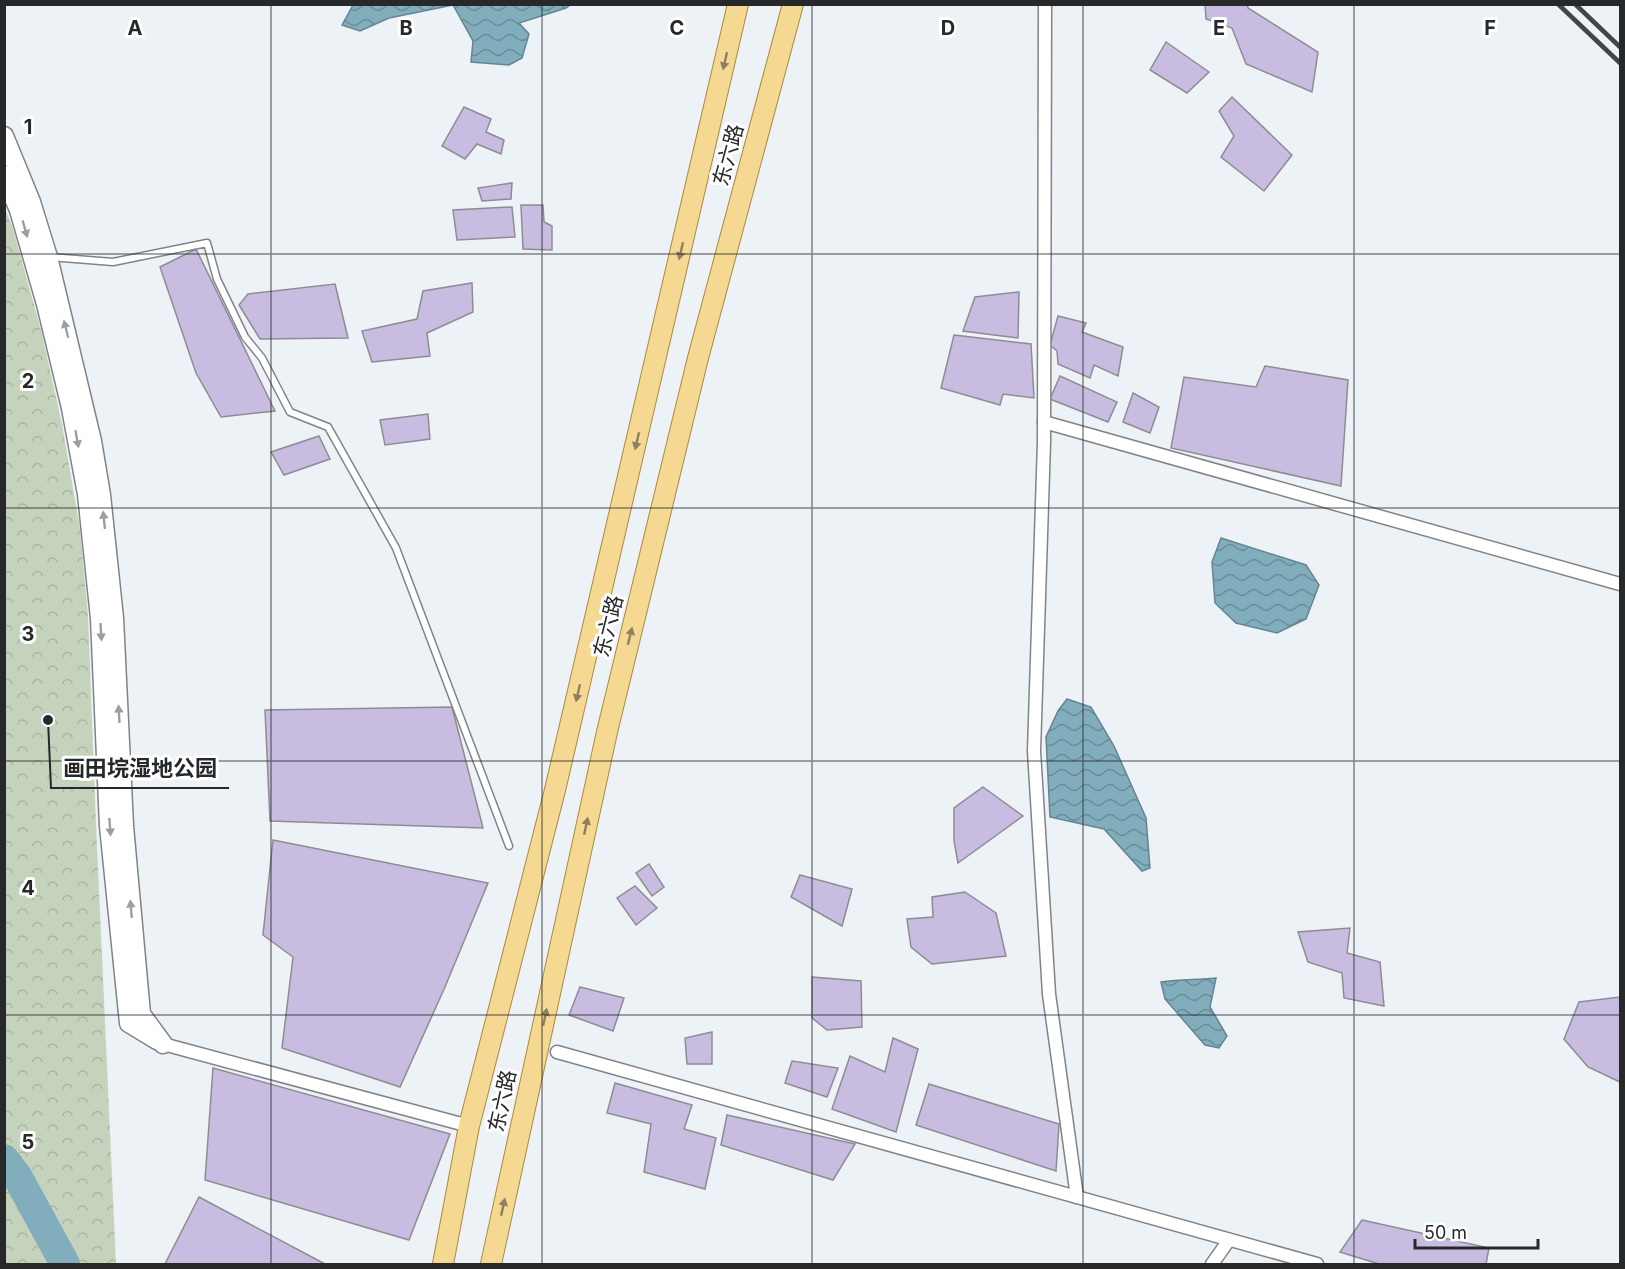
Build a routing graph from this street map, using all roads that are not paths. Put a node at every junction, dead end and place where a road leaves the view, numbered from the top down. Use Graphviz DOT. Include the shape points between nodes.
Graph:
graph roads {
  1 [pos="738,4"];
  2 [pos="793,4"];
  3 [pos="1045,4"];
  4 [pos="4,136"];
  5 [pos="4,175"];
  6 [pos="48,257"];
  7 [pos="1044,422"];
  8 [pos="1620,584"];
  9 [pos="508,846"];
  10 [pos="164,1044"];
  11 [pos="557,1052"];
  12 [pos="469,1126"];
  13 [pos="1077,1197"];
  14 [pos="1229,1240"];
  15 [pos="443,1264"];
  16 [pos="491,1264"];
  17 [pos="1212,1264"];
  18 [pos="1317,1264"];
  1 -- 12 [label="main road, 东六路, one-way" via="555,790"];
  16 -- 2 [label="main road, 东六路, one-way" via="612,710 698,358"];
  3 -- 7 [label="street"];
  4 -- 6 [label="main road"];
  5 -- 10 [label="main road, one-way" via="19,210 46,304 87,494 100,618 109,826 129,1023"];
  6 -- 9 [label="lane" via="113,262 207,243 217,279 245,337 262,358 290,412 328,427 396,548"];
  10 -- 6 [label="main road, one-way" via="141,1014 124,826 114,618 101,495"];
  7 -- 8 [label="street"];
  7 -- 13 [label="street" via="1034,751 1049,994"];
  10 -- 12 [label="street"];
  11 -- 13 [label="street"];
  12 -- 15 [label="main road, 东六路"];
  13 -- 14 [label="street"];
  14 -- 17 [label="street"];
  14 -- 18 [label="street"];
}
